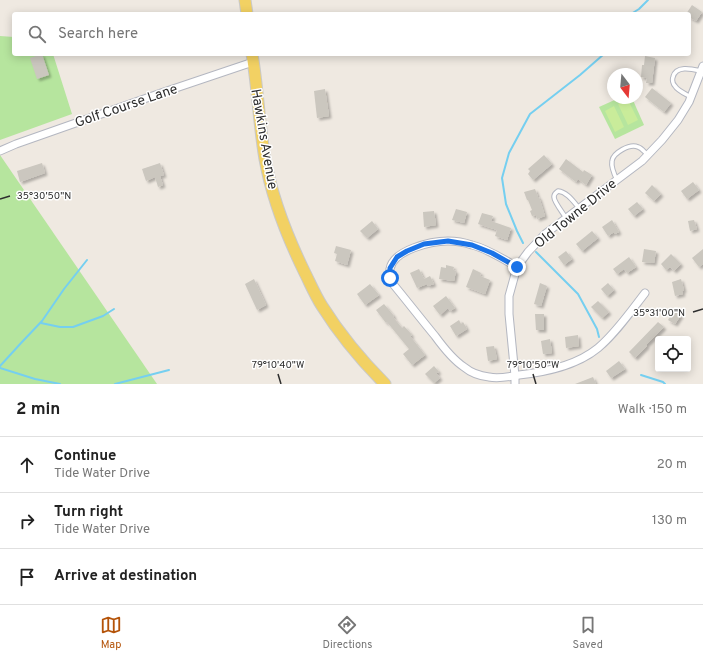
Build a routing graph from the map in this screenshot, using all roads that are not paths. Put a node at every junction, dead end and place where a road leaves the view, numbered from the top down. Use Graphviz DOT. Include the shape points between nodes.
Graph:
graph roads {
  1 [pos="245,0"];
  2 [pos="247,12"];
  3 [pos="252,58"];
  4 [pos="702,69"];
  5 [pos="691,97"];
  6 [pos="0,151"];
  7 [pos="648,155"];
  8 [pos="617,180"];
  9 [pos="579,208"];
  10 [pos="566,218"];
  11 [pos="517,267"];
  12 [pos="645,293"];
  13 [pos="515,376"];
  14 [pos="385,384"];
  15 [pos="515,384"];
  1 -- 2 [label="main road"];
  3 -- 6 [label="street, Golf Course Lane"];
  3 -- 14 [label="main road, Hawkins Avenue" via="266,160 276,204 292,247 322,307"];
  4 -- 5 [label="street, Old Towne Drive"];
  4 -- 5 [label="lane" via="683,69 676,71 673,76 674,86"];
  5 -- 7 [label="street, Old Towne Drive" via="678,120"];
  7 -- 8 [label="street, Old Towne Drive"];
  7 -- 8 [label="lane" via="637,146 624,148 615,154 612,167"];
  8 -- 9 [label="street, Old Towne Drive"];
  9 -- 10 [label="street, Old Towne Drive"];
  9 -- 10 [label="lane" via="563,193 555,193 556,202"];
  10 -- 11 [label="street, Old Towne Drive" via="545,234"];
  11 -- 13 [label="street, Old Towne Drive" via="509,296"];
  11 -- 13 [label="street" via="472,245 448,241 424,244 407,251 397,257 390,268 393,284 449,354 462,366 488,377"];
  12 -- 13 [label="street" via="598,348 581,359 545,372"];
  13 -- 15 [label="street, Old Towne Drive"];
}
